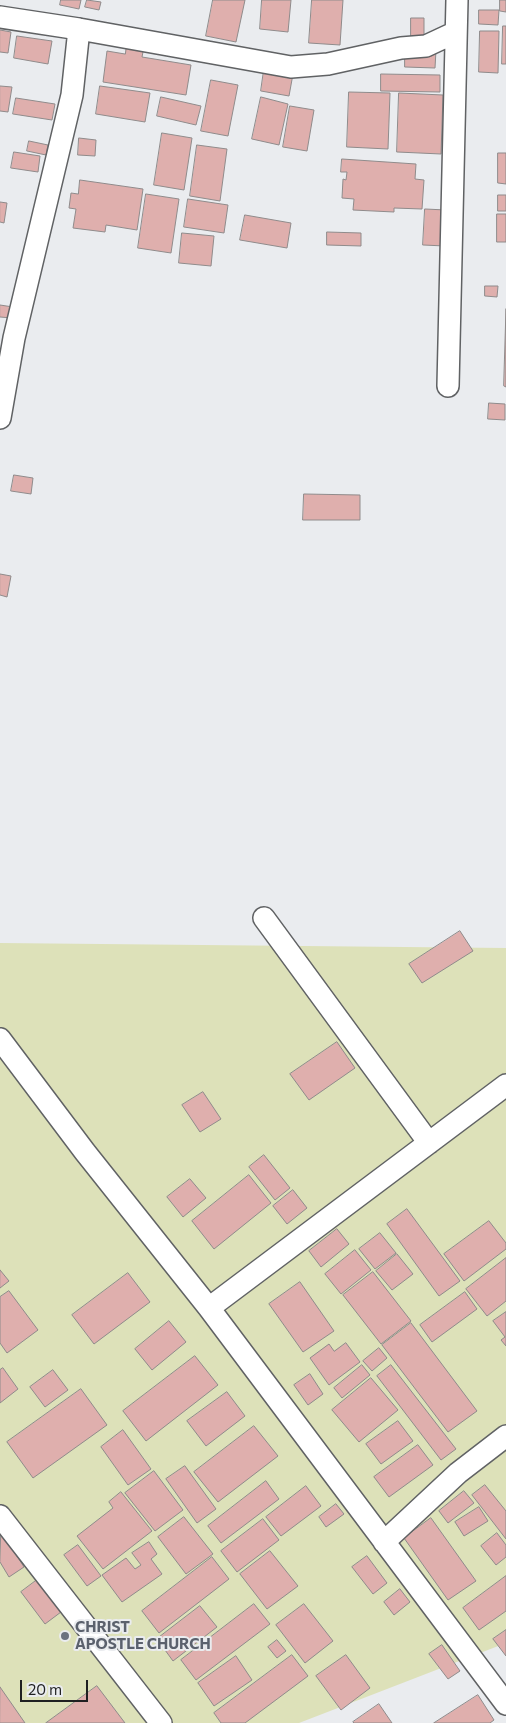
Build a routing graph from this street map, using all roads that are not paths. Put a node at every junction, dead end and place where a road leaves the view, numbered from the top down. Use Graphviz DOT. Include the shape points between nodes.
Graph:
graph roads {
  1 [pos="457,0"];
  2 [pos="0,18"];
  3 [pos="80,29"];
  4 [pos="456,32"];
  5 [pos="448,386"];
  6 [pos="0,418"];
  7 [pos="264,918"];
  8 [pos="0,1039"];
  9 [pos="506,1085"];
  10 [pos="429,1143"];
  11 [pos="210,1308"];
  12 [pos="506,1436"];
  13 [pos="0,1516"];
  14 [pos="384,1542"];
  15 [pos="506,1704"];
  16 [pos="161,1723"];
  1 -- 4 [label="street"];
  2 -- 3 [label="street"];
  3 -- 4 [label="street" via="291,67 328,64 401,48 426,46"];
  3 -- 6 [label="street" via="72,95 14,338"];
  4 -- 5 [label="street"];
  7 -- 10 [label="street"];
  8 -- 11 [label="street" via="85,1152"];
  9 -- 10 [label="street"];
  10 -- 11 [label="street"];
  11 -- 14 [label="street"];
  12 -- 14 [label="street" via="458,1473"];
  13 -- 16 [label="street"];
  14 -- 15 [label="street"];
}
